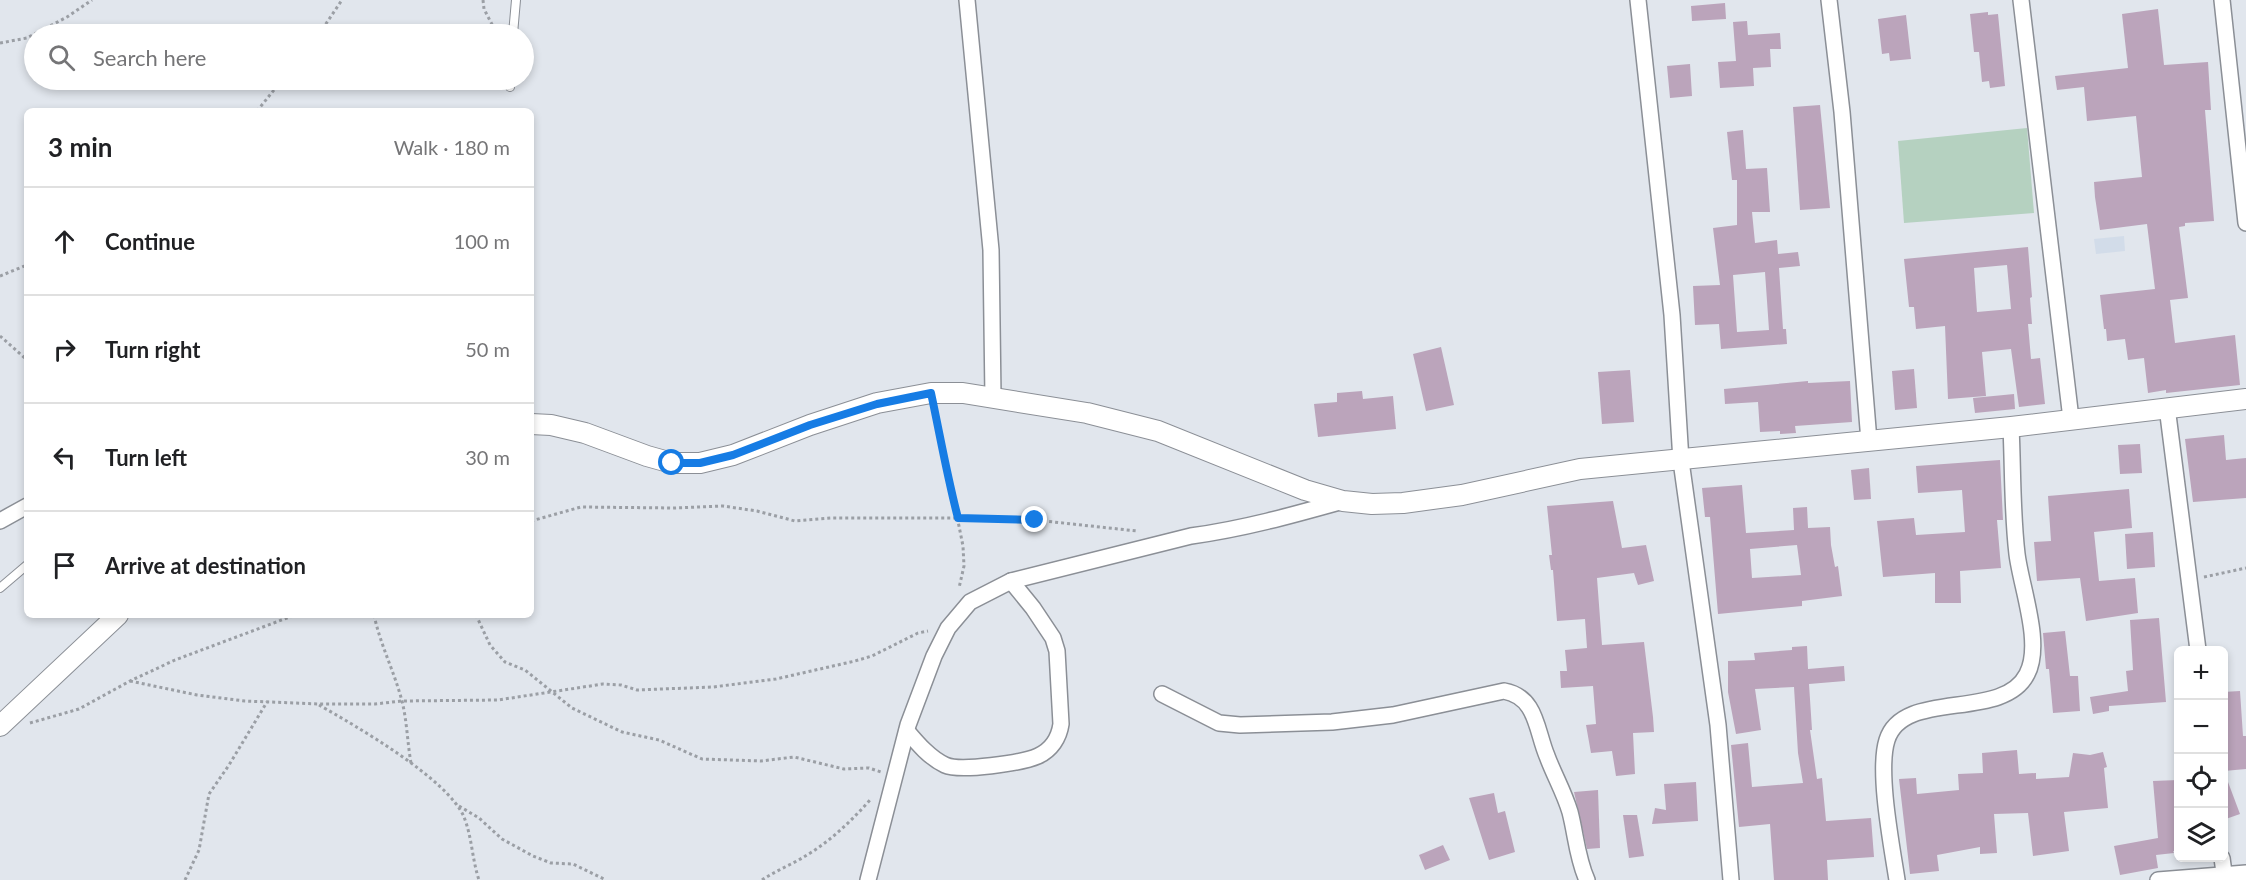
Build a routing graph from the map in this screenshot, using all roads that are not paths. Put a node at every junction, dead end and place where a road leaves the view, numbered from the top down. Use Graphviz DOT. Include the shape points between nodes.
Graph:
graph roads {
  1 [pos="516,0"];
  2 [pos="967,0"];
  3 [pos="1638,0"];
  4 [pos="1829,0"];
  5 [pos="2021,0"];
  6 [pos="2222,0"];
  7 [pos="514,24"];
  8 [pos="2246,223"];
  9 [pos="993,397"];
  10 [pos="2246,399"];
  11 [pos="2167,407"];
  12 [pos="2071,419"];
  13 [pos="534,424"];
  14 [pos="2010,427"];
  15 [pos="1869,441"];
  16 [pos="1681,460"];
  17 [pos="1343,501"];
  18 [pos="24,508"];
  19 [pos="0,521"];
  20 [pos="24,568"];
  21 [pos="1011,580"];
  22 [pos="0,588"];
  23 [pos="115,618"];
  24 [pos="2197,646"];
  25 [pos="1162,694"];
  26 [pos="0,726"];
  27 [pos="907,731"];
  28 [pos="2222,862"];
  29 [pos="2246,873"];
  30 [pos="2224,878"];
  31 [pos="868,880"];
  32 [pos="1587,880"];
  33 [pos="1731,880"];
  34 [pos="1897,880"];
  35 [pos="2158,880"];
  1 -- 7 [label="lane"];
  2 -- 9 [label="street" via="991,250"];
  3 -- 16 [label="street" via="1672,315"];
  4 -- 15 [label="street"];
  5 -- 12 [label="street"];
  6 -- 8 [label="street"];
  9 -- 13 [label="street" via="931,393 877,404 700,463 672,463 585,433"];
  9 -- 17 [label="street" via="1087,413 1158,431 1305,490"];
  10 -- 11 [label="street"];
  11 -- 12 [label="street"];
  11 -- 24 [label="street"];
  12 -- 14 [label="street"];
  14 -- 15 [label="street"];
  14 -- 34 [label="street" via="2016,545 2032,659 2018,688 2002,696 1911,715 1887,737 1886,791"];
  15 -- 16 [label="street"];
  16 -- 17 [label="street" via="1580,469 1462,495 1403,503"];
  16 -- 33 [label="street" via="1718,725"];
  17 -- 21 [label="street"];
  18 -- 19 [label="street"];
  20 -- 22 [label="lane"];
  21 -- 27 [label="street" via="970,602 950,625 934,656"];
  21 -- 27 [label="street" via="1053,638 1057,651 1061,724 1051,747 1038,756 962,768 947,766 936,759"];
  23 -- 26 [label="street"];
  25 -- 32 [label="street" via="1219,723 1240,725 1332,722 1393,715 1504,691 1516,693 1525,699 1533,715 1562,787"];
  27 -- 31 [label="street"];
  28 -- 30 [label="street"];
  29 -- 30 [label="street"];
  30 -- 35 [label="street"];
}
